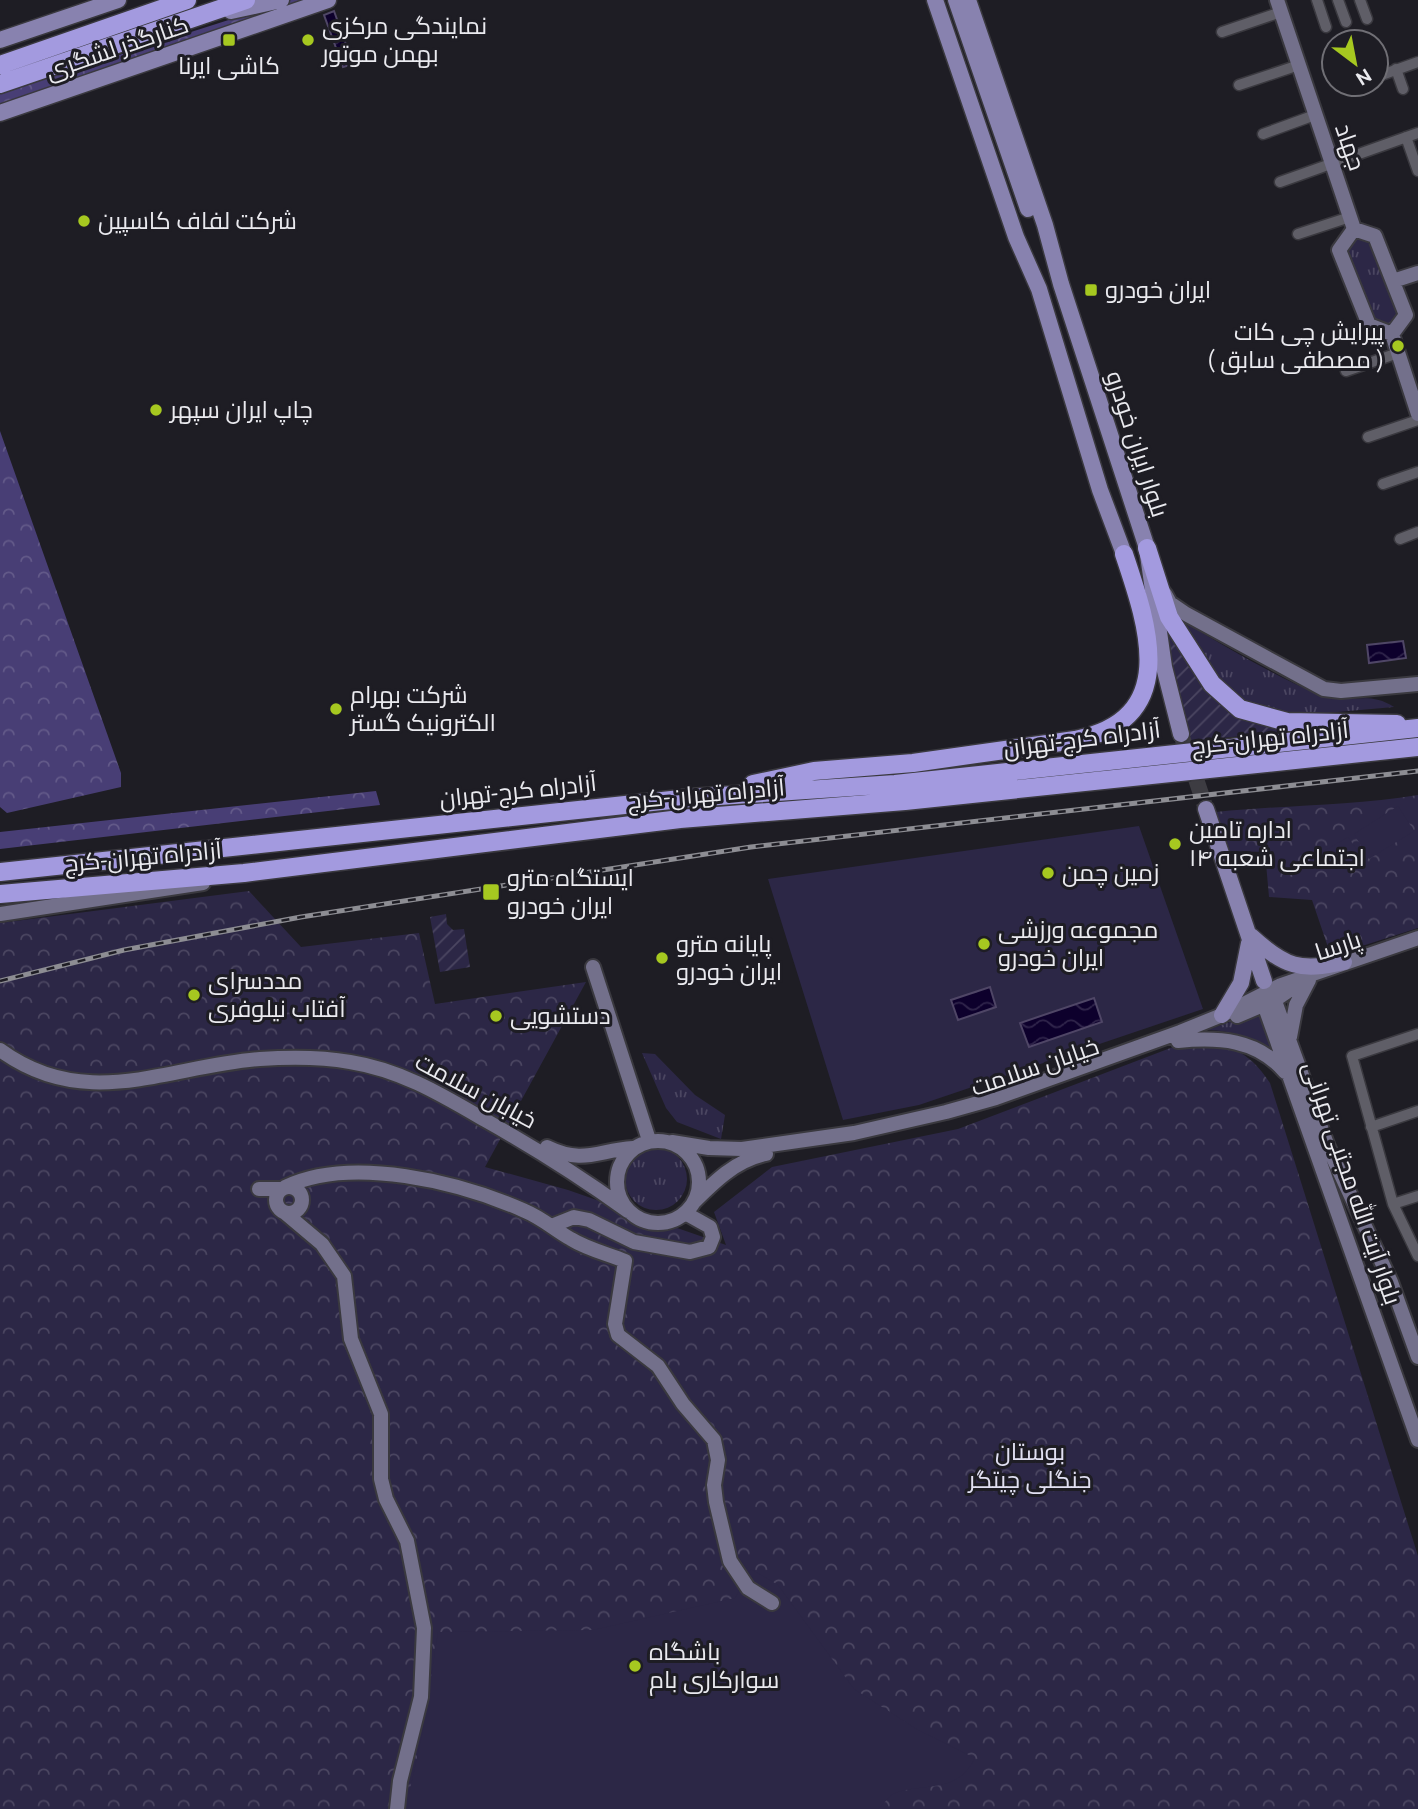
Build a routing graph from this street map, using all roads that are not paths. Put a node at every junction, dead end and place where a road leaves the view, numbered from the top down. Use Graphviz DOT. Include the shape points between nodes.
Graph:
graph roads {
  1 [pos="118,0"];
  2 [pos="176,0"];
  3 [pos="187,0"];
  4 [pos="246,0"];
  5 [pos="281,0"];
  6 [pos="328,0"];
  7 [pos="935,0"];
  8 [pos="946,0"];
  9 [pos="956,0"];
  10 [pos="968,0"];
  11 [pos="1316,0"];
  12 [pos="1338,0"];
  13 [pos="1360,0"];
  14 [pos="1304,4"];
  15 [pos="1279,6"];
  16 [pos="135,18"];
  17 [pos="1367,19"];
  18 [pos="181,22"];
  19 [pos="1346,22"];
  20 [pos="1326,27"];
  21 [pos="1222,32"];
  22 [pos="0,40"];
  23 [pos="1418,62"];
  24 [pos="0,65"];
  25 [pos="1298,65"];
  26 [pos="1396,69"];
  27 [pos="1390,71"];
  28 [pos="0,84"];
  29 [pos="1239,85"];
  30 [pos="1404,89"];
  31 [pos="0,113"];
  32 [pos="989,113"];
  33 [pos="1315,115"];
  34 [pos="1418,133"];
  35 [pos="1263,134"];
  36 [pos="1406,137"];
  37 [pos="1332,164"];
  38 [pos="1418,171"];
  39 [pos="1280,182"];
  40 [pos="1352,223"];
  41 [pos="1298,234"];
  42 [pos="1418,273"];
  43 [pos="1418,280"];
  44 [pos="1061,284"];
  45 [pos="1394,284"];
  46 [pos="1039,289"];
  47 [pos="1392,334"];
  48 [pos="1398,353"];
  49 [pos="1346,371"];
  50 [pos="1418,414"];
  51 [pos="1418,419"];
  52 [pos="1368,437"];
  53 [pos="1117,457"];
  54 [pos="1093,465"];
  55 [pos="1418,472"];
  56 [pos="1383,485"];
  57 [pos="1418,532"];
  58 [pos="1399,539"];
  59 [pos="1147,548"];
  60 [pos="1124,554"];
  61 [pos="1160,584"];
  62 [pos="1418,684"];
  63 [pos="1418,727"];
  64 [pos="1181,734"];
  65 [pos="1418,747"];
  66 [pos="690,798"];
  67 [pos="1206,808"];
  68 [pos="0,872"];
  69 [pos="244,873"];
  70 [pos="0,894"];
  71 [pos="0,914"];
  72 [pos="1250,935"];
  73 [pos="1418,939"];
  74 [pos="1344,962"];
  75 [pos="593,967"];
  76 [pos="1309,980"];
  77 [pos="1269,992"];
  78 [pos="1222,1016"];
  79 [pos="1418,1034"];
  80 [pos="1178,1041"];
  81 [pos="0,1042"];
  82 [pos="1291,1045"];
  83 [pos="0,1050"];
  84 [pos="199,1065"];
  85 [pos="1292,1080"];
  86 [pos="1418,1111"];
  87 [pos="1371,1127"];
  88 [pos="649,1140"];
  89 [pos="672,1142"];
  90 [pos="633,1147"];
  91 [pos="321,1175"];
  92 [pos="1418,1196"];
  93 [pos="282,1198"];
  94 [pos="302,1203"];
  95 [pos="1392,1204"];
  96 [pos="690,1208"];
  97 [pos="628,1211"];
  98 [pos="554,1225"];
  99 [pos="307,1229"];
  100 [pos="1418,1256"];
  101 [pos="1418,1357"];
  102 [pos="1418,1440"];
  103 [pos="772,1604"];
  104 [pos="397,1809"];
  1 -- 22 [label="main road, کنارگذر لشگری"];
  2 -- 16 [label="highway"];
  3 -- 16 [label="highway"];
  4 -- 18 [label="highway"];
  5 -- 18 [label="main road"];
  6 -- 31 [label="main road, کنارگذر لشگری"];
  7 -- 46 [label="main road, بلوار ایران خودرو" via="1016,237"];
  8 -- 32 [label="main road, بلوار ایران خودرو"];
  9 -- 32 [label="main road, بلوار ایران خودرو"];
  10 -- 44 [label="main road, بلوار ایران خودرو"];
  11 -- 14 [label="street"];
  11 -- 20 [label="street"];
  12 -- 19 [label="street"];
  13 -- 17 [label="street"];
  15 -- 21 [label="street"];
  15 -- 25 [label="main road, جهاد"];
  16 -- 24 [label="highway"];
  18 -- 28 [label="highway"];
  23 -- 26 [label="street"];
  25 -- 29 [label="street"];
  25 -- 33 [label="main road, جهاد"];
  26 -- 27 [label="street"];
  26 -- 30 [label="street"];
  32 -- 44 [label="main road, بلوار ایران خودرو"];
  32 -- 46 [label="main road, بلوار ایران خودرو"];
  33 -- 35 [label="street"];
  33 -- 37 [label="main road, جهاد"];
  34 -- 36 [label="street"];
  36 -- 37 [label="street"];
  36 -- 38 [label="street"];
  37 -- 39 [label="street"];
  37 -- 40 [label="main road, جهاد"];
  40 -- 41 [label="street"];
  40 -- 45 [label="main road" via="1375,236"];
  40 -- 47 [label="main road" via="1339,250 1370,325"];
  42 -- 45 [label="main road"];
  43 -- 45 [label="main road"];
  44 -- 53 [label="main road, بلوار ایران خودرو"];
  45 -- 47 [label="main road" via="1406,315"];
  46 -- 54 [label="main road, بلوار ایران خودرو"];
  47 -- 48 [label="main road"];
  48 -- 49 [label="street"];
  48 -- 50 [label="main road"];
  51 -- 52 [label="street"];
  53 -- 54 [label="main road"];
  53 -- 59 [label="main road, بلوار ایران خودرو"];
  54 -- 60 [label="main road, بلوار ایران خودرو"];
  55 -- 56 [label="street"];
  57 -- 58 [label="street"];
  59 -- 61 [label="highway"];
  59 -- 64 [label="main road, بلوار ایران خودرو" via="1164,667"];
  60 -- 66 [label="highway" via="1139,599 1150,660 1138,704 1119,725 1101,735 1075,740 814,771"];
  61 -- 62 [label="main road" via="1170,603 1186,614 1316,686 1341,691"];
  61 -- 63 [label="highway" via="1169,617 1198,663 1225,698 1240,709 1287,722 1370,721"];
  63 -- 66 [label="highway, آزادراه کرج-تهران" via="895,784"];
  65 -- 69 [label="highway, آزادراه تهران-کرج" via="905,802 680,819"];
  66 -- 68 [label="highway, آزادراه کرج-تهران"];
  67 -- 72 [label="main road"];
  69 -- 70 [label="highway, آزادراه تهران-کرج"];
  69 -- 71 [label="main road" via="195,886"];
  72 -- 74 [label="main road" via="1293,965 1312,969"];
  72 -- 77 [label="main road"];
  72 -- 78 [label="main road" via="1241,983"];
  73 -- 74 [label="main road, پارسا"];
  73 -- 76 [label="main road, پارسا"];
  74 -- 77 [label="main road, پارسا"];
  75 -- 88 [label="main road"];
  76 -- 77 [label="main road, پارسا"];
  76 -- 82 [label="main road" via="1292,1018"];
  77 -- 78 [label="main road, خیابان سلامت"];
  77 -- 80 [label="main road, خیابان سلامت"];
  77 -- 82 [label="main road, بلوار آیت الله مجتبی تهرانی"];
  77 -- 85 [label="main road, بلوار آیت الله مجتبی تهرانی"];
  78 -- 89 [label="main road, خیابان سلامت" via="996,1098 914,1119 742,1149"];
  79 -- 87 [label="street" via="1352,1056"];
  80 -- 85 [label="main road" via="1205,1038 1259,1048"];
  80 -- 96 [label="main road, خیابان سلامت" via="937,1123 751,1157 718,1178"];
  81 -- 84 [label="main road, خیابان سلامت" via="49,1070 100,1079"];
  82 -- 101 [label="main road, بلوار آیت الله مجتبی تهرانی" via="1328,1147 1391,1282"];
  83 -- 84 [label="main road, خیابان سلامت" via="49,1076 81,1082 143,1081"];
  84 -- 90 [label="main road, خیابان سلامت" via="278,1052 385,1062 409,1070 557,1152 585,1158"];
  84 -- 97 [label="main road, خیابان سلامت" via="306,1058 381,1069 437,1091 552,1158"];
  85 -- 102 [label="main road, بلوار آیت الله مجتبی تهرانی"];
  86 -- 87 [label="street"];
  87 -- 95 [label="street"];
  88 -- 89 [label="main road"];
  88 -- 90 [label="main road"];
  89 -- 96 [label="main road" via="694,1163 698,1190"];
  90 -- 97 [label="main road" via="618,1177"];
  91 -- 93 [label="main road" via="304,1178"];
  91 -- 94 [label="main road" via="309,1186"];
  91 -- 98 [label="main road" via="381,1174 424,1181 523,1210"];
  92 -- 95 [label="street"];
  93 -- 94 [label="main road" via="297,1211"];
  93 -- 94 [label="main road" via="298,1189"];
  93 -- 99 [label="main road"];
  94 -- 99 [label="main road"];
  95 -- 100 [label="street"];
  96 -- 97 [label="main road" via="663,1224 650,1223"];
  96 -- 98 [label="main road" via="710,1227 713,1237 709,1247 690,1252 634,1242 574,1217"];
  98 -- 103 [label="main road" via="571,1239 625,1261 615,1324 618,1335 657,1366 714,1440 716,1502 730,1561 748,1588"];
  99 -- 104 [label="main road" via="338,1265 347,1287 351,1339 381,1414 381,1479 407,1541 424,1628 421,1697"];
}
